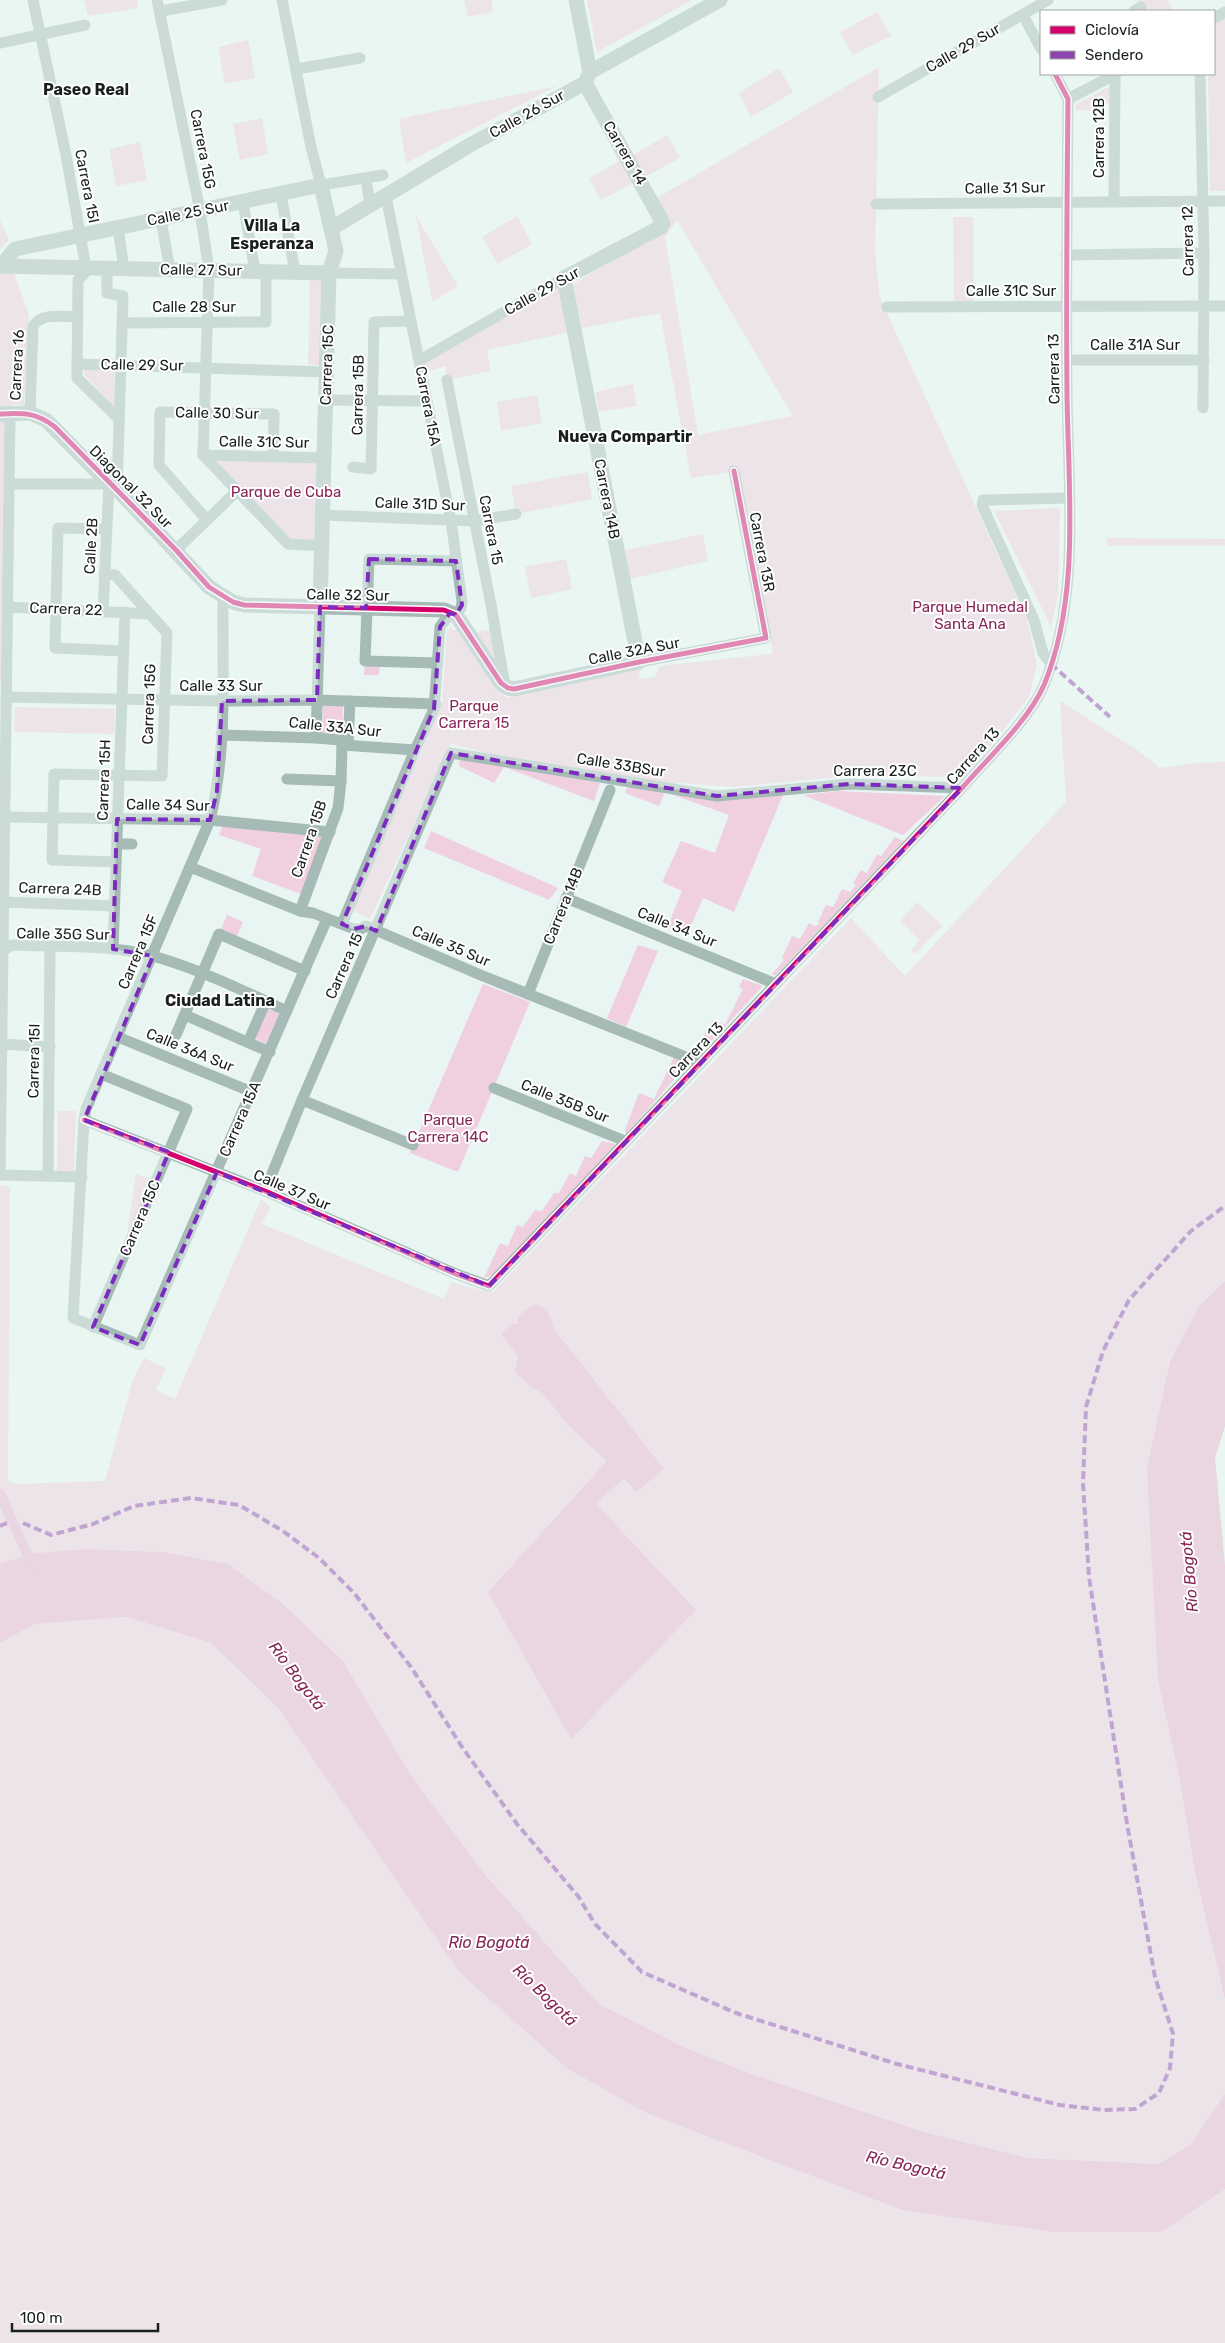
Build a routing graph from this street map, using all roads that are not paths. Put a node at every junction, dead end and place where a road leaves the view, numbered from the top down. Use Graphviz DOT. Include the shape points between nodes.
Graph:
graph roads {
  1 [pos="33,0"];
  2 [pos="222,0"];
  3 [pos="282,0"];
  4 [pos="576,0"];
  5 [pos="720,0"];
  6 [pos="1048,0"];
  7 [pos="159,6"];
  8 [pos="1023,15"];
  9 [pos="85,25"];
  10 [pos="41,36"];
  11 [pos="0,43"];
  12 [pos="1040,47"];
  13 [pos="360,58"];
  14 [pos="297,69"];
  15 [pos="1056,75"];
  16 [pos="1113,75"];
  17 [pos="1115,75"];
  18 [pos="1200,75"];
  19 [pos="588,78"];
  20 [pos="878,97"];
  21 [pos="1068,99"];
  22 [pos="383,174"];
  23 [pos="366,178"];
  24 [pos="321,185"];
  25 [pos="281,195"];
  26 [pos="386,196"];
  27 [pos="1203,201"];
  28 [pos="1225,201"];
  29 [pos="243,202"];
  30 [pos="1066,202"];
  31 [pos="1114,202"];
  32 [pos="876,204"];
  33 [pos="370,205"];
  34 [pos="200,211"];
  35 [pos="161,219"];
  36 [pos="663,223"];
  37 [pos="118,227"];
  38 [pos="332,228"];
  39 [pos="81,234"];
  40 [pos="1204,253"];
  41 [pos="1066,255"];
  42 [pos="0,266"];
  43 [pos="86,268"];
  44 [pos="107,268"];
  45 [pos="124,269"];
  46 [pos="170,270"];
  47 [pos="209,270"];
  48 [pos="260,271"];
  49 [pos="295,272"];
  50 [pos="329,273"];
  51 [pos="401,274"];
  52 [pos="564,278"];
  53 [pos="1066,306"];
  54 [pos="1204,306"];
  55 [pos="1225,306"];
  56 [pos="887,307"];
  57 [pos="77,317"];
  58 [pos="411,321"];
  59 [pos="207,322"];
  60 [pos="122,323"];
  61 [pos="420,360"];
  62 [pos="1067,360"];
  63 [pos="1204,360"];
  64 [pos="77,364"];
  65 [pos="119,364"];
  66 [pos="206,367"];
  67 [pos="326,372"];
  68 [pos="447,380"];
  69 [pos="326,400"];
  70 [pos="373,400"];
  71 [pos="426,401"];
  72 [pos="1203,408"];
  73 [pos="204,412"];
  74 [pos="30,413"];
  75 [pos="5,414"];
  76 [pos="119,419"];
  77 [pos="203,455"];
  78 [pos="273,457"];
  79 [pos="324,458"];
  80 [pos="353,467"];
  81 [pos="734,471"];
  82 [pos="9,484"];
  83 [pos="113,486"];
  84 [pos="238,490"];
  85 [pos="1068,498"];
  86 [pos="516,514"];
  87 [pos="322,515"];
  88 [pos="207,520"];
  89 [pos="451,521"];
  90 [pos="474,521"];
  91 [pos="106,528"];
  92 [pos="322,546"];
  93 [pos="176,550"];
  94 [pos="456,561"];
  95 [pos="104,574"];
  96 [pos="223,597"];
  97 [pos="7,607"];
  98 [pos="320,607"];
  99 [pos="366,608"];
  100 [pos="56,609"];
  101 [pos="102,610"];
  102 [pos="125,612"];
  103 [pos="150,614"];
  104 [pos="453,614"];
  105 [pos="1058,634"];
  106 [pos="1038,636"];
  107 [pos="766,638"];
  108 [pos="124,651"];
  109 [pos="639,662"];
  110 [pos="438,663"];
  111 [pos="1051,664"];
  112 [pos="3,682"];
  113 [pos="506,687"];
  114 [pos="6,697"];
  115 [pos="122,700"];
  116 [pos="164,700"];
  117 [pos="317,700"];
  118 [pos="222,701"];
  119 [pos="350,701"];
  120 [pos="436,704"];
  121 [pos="221,735"];
  122 [pos="316,738"];
  123 [pos="345,745"];
  124 [pos="415,750"];
  125 [pos="451,753"];
  126 [pos="119,775"];
  127 [pos="287,779"];
  128 [pos="341,781"];
  129 [pos="962,788"];
  130 [pos="610,790"];
  131 [pos="787,790"];
  132 [pos="5,818"];
  133 [pos="53,818"];
  134 [pos="118,819"];
  135 [pos="210,820"];
  136 [pos="330,832"];
  137 [pos="117,844"];
  138 [pos="132,844"];
  139 [pos="116,862"];
  140 [pos="190,867"];
  141 [pos="566,898"];
  142 [pos="4,902"];
  143 [pos="114,906"];
  144 [pos="300,912"];
  145 [pos="327,919"];
  146 [pos="342,924"];
  147 [pos="376,931"];
  148 [pos="50,947"];
  149 [pos="113,949"];
  150 [pos="1,952"];
  151 [pos="153,956"];
  152 [pos="305,971"];
  153 [pos="202,974"];
  154 [pos="776,984"];
  155 [pos="528,994"];
  156 [pos="266,1001"];
  157 [pos="287,1011"];
  158 [pos="185,1015"];
  159 [pos="176,1035"];
  160 [pos="118,1037"];
  161 [pos="248,1042"];
  162 [pos="2,1044"];
  163 [pos="50,1047"];
  164 [pos="270,1052"];
  165 [pos="701,1063"];
  166 [pos="101,1074"];
  167 [pos="494,1088"];
  168 [pos="252,1092"];
  169 [pos="302,1100"];
  170 [pos="84,1120"];
  171 [pos="625,1141"];
  172 [pos="413,1145"];
  173 [pos="169,1152"];
  174 [pos="216,1172"];
  175 [pos="0,1175"];
  176 [pos="48,1176"];
  177 [pos="82,1178"];
  178 [pos="265,1191"];
  179 [pos="489,1286"];
  180 [pos="93,1328"];
  1 -- 10 [label="street, Carrera 15I"];
  2 -- 7 [label="street"];
  3 -- 14 [label="street, Carrera 15C"];
  4 -- 19 [label="street, Carrera 14"];
  5 -- 19 [label="street, Calle 26 Sur"];
  6 -- 8 [label="street, Calle 29 Sur"];
  7 -- 34 [label="street, Carrera 15G"];
  8 -- 12 [label="street"];
  8 -- 20 [label="street, Calle 29 Sur"];
  9 -- 10 [label="street"];
  10 -- 11 [label="street"];
  10 -- 39 [label="street, Carrera 15I"];
  13 -- 14 [label="street"];
  14 -- 24 [label="street, Carrera 15C"];
  15 -- 21 [label="street, Carrera 13"];
  16 -- 21 [label="street"];
  17 -- 31 [label="street, Carrera 12B"];
  18 -- 27 [label="street, Carrera 12"];
  19 -- 26 [label="street, Calle 26 Sur"];
  19 -- 36 [label="street, Carrera 14"];
  21 -- 30 [label="street, Carrera 13"];
  22 -- 23 [label="street, Calle 25 Sur"];
  23 -- 24 [label="street, Calle 25 Sur"];
  23 -- 33 [label="street"];
  24 -- 25 [label="street, Calle 25 Sur"];
  24 -- 38 [label="street, Carrera 15C"];
  25 -- 29 [label="street, Calle 25 Sur"];
  25 -- 49 [label="street"];
  26 -- 33 [label="street, Calle 26 Sur"];
  26 -- 51 [label="street, Carrera 15A"];
  27 -- 28 [label="street, Calle 31 Sur"];
  27 -- 31 [label="street, Calle 31 Sur"];
  27 -- 40 [label="street, Carrera 12"];
  29 -- 34 [label="street, Calle 25 Sur"];
  29 -- 48 [label="street"];
  30 -- 31 [label="street, Calle 31 Sur"];
  30 -- 32 [label="street, Calle 31 Sur"];
  30 -- 41 [label="street, Carrera 13"];
  33 -- 38 [label="street, Calle 26 Sur"];
  34 -- 35 [label="street, Calle 25 Sur"];
  34 -- 47 [label="street, Carrera 15G"];
  35 -- 37 [label="street, Calle 25 Sur"];
  35 -- 46 [label="street"];
  36 -- 52 [label="street, Calle 29 Sur" via="661,227"];
  37 -- 39 [label="street, Calle 25 Sur"];
  37 -- 45 [label="street"];
  38 -- 50 [label="street, Carrera 15C" via="336,251"];
  39 -- 42 [label="street, Calle 25 Sur" via="15,249"];
  39 -- 43 [label="street, Carrera 15I"];
  40 -- 41 [label="street"];
  40 -- 54 [label="street, Carrera 12"];
  41 -- 53 [label="street, Carrera 13"];
  42 -- 43 [label="street, Calle 27 Sur"];
  43 -- 44 [label="street, Calle 27 Sur"];
  43 -- 57 [label="street, Carrera 15I" via="78,280"];
  44 -- 45 [label="street, Calle 27 Sur"];
  44 -- 60 [label="street" via="107,293 123,296"];
  45 -- 46 [label="street, Calle 27 Sur"];
  46 -- 47 [label="street, Calle 27 Sur"];
  47 -- 48 [label="street, Calle 27 Sur"];
  47 -- 59 [label="street, Carrera 15G"];
  48 -- 49 [label="street, Calle 27 Sur"];
  48 -- 59 [label="street, Calle 28 Sur" via="266,322"];
  49 -- 50 [label="street, Calle 27 Sur"];
  50 -- 51 [label="street, Calle 27 Sur"];
  50 -- 67 [label="street, Carrera 15C"];
  51 -- 58 [label="street, Carrera 15A"];
  52 -- 61 [label="street, Calle 29 Sur"];
  52 -- 109 [label="street, Carrera 14B"];
  53 -- 54 [label="street, Calle 31C Sur"];
  53 -- 56 [label="street, Calle 31C Sur"];
  53 -- 62 [label="street, Carrera 13"];
  54 -- 55 [label="street, Calle 31C Sur"];
  54 -- 63 [label="street, Carrera 12"];
  57 -- 64 [label="street, Carrera 15I"];
  57 -- 74 [label="street, Carrera 16" via="44,317 33,326"];
  58 -- 61 [label="street, Carrera 15A"];
  58 -- 70 [label="street, Carrera 15B" via="374,322"];
  59 -- 60 [label="street, Calle 28 Sur"];
  59 -- 66 [label="street, Carrera 15G"];
  60 -- 65 [label="street"];
  61 -- 71 [label="street, Carrera 15A"];
  62 -- 63 [label="street, Calle 31A Sur"];
  62 -- 85 [label="street, Carrera 13"];
  63 -- 72 [label="street, Carrera 12"];
  64 -- 65 [label="street, Calle 29 Sur"];
  64 -- 76 [label="street, Carrera 15I" via="77,378"];
  65 -- 66 [label="street, Calle 29 Sur"];
  65 -- 76 [label="street"];
  66 -- 67 [label="street, Calle 29 Sur"];
  66 -- 73 [label="street, Carrera 15G"];
  67 -- 69 [label="street, Carrera 15C"];
  68 -- 90 [label="street, Carrera 15"];
  69 -- 70 [label="street"];
  69 -- 79 [label="street, Carrera 15C"];
  70 -- 71 [label="street"];
  70 -- 80 [label="street, Carrera 15B" via="371,469"];
  71 -- 89 [label="street, Carrera 15A"];
  73 -- 77 [label="street, Carrera 15G"];
  73 -- 78 [label="street, Calle 30 Sur" via="274,414"];
  73 -- 88 [label="street, Calle 30 Sur" via="160,412 159,465"];
  74 -- 75 [label="street"];
  74 -- 83 [label="street, Diagonal 32 Sur" via="55,427"];
  75 -- 82 [label="street, Carrera 16"];
  76 -- 83 [label="street"];
  77 -- 78 [label="street, Calle 31C Sur"];
  77 -- 84 [label="street"];
  78 -- 79 [label="street, Calle 31C Sur"];
  79 -- 87 [label="street, Carrera 15C"];
  81 -- 107 [label="street, Carrera 13R"];
  82 -- 83 [label="street"];
  82 -- 97 [label="street, Carrera 16"];
  83 -- 91 [label="street, Calle 2B"];
  83 -- 93 [label="street, Diagonal 32 Sur"];
  84 -- 88 [label="street"];
  84 -- 92 [label="street" via="288,544"];
  85 -- 105 [label="street, Carrera 13" via="1066,598"];
  85 -- 106 [label="street" via="983,500 984,512 1034,620"];
  86 -- 90 [label="street, Calle 31D Sur"];
  87 -- 89 [label="street, Calle 31D Sur"];
  87 -- 92 [label="street, Carrera 15C"];
  88 -- 93 [label="street"];
  89 -- 90 [label="street, Calle 31D Sur"];
  89 -- 94 [label="street, Carrera 15A"];
  90 -- 113 [label="street, Carrera 15"];
  91 -- 95 [label="street, Calle 2B"];
  91 -- 100 [label="street" via="58,528"];
  92 -- 98 [label="street, Carrera 15C"];
  93 -- 96 [label="street, Diagonal 32 Sur" via="208,587"];
  94 -- 99 [label="street" via="369,559"];
  94 -- 104 [label="street, Carrera 15A" via="462,601 461,608"];
  95 -- 101 [label="street, Calle 2B"];
  95 -- 103 [label="street" via="115,575"];
  96 -- 98 [label="street, Calle 32 Sur" via="244,605"];
  96 -- 118 [label="street, Carrera 15F"];
  97 -- 100 [label="street, Carrera 22"];
  97 -- 112 [label="street, Carrera 16"];
  98 -- 99 [label="street, Calle 32 Sur"];
  98 -- 117 [label="street, Carrera 15C"];
  99 -- 104 [label="street, Calle 32 Sur" via="430,608"];
  99 -- 110 [label="street" via="365,661"];
  100 -- 101 [label="street, Carrera 22"];
  100 -- 108 [label="street" via="55,648"];
  101 -- 102 [label="street, Carrera 22"];
  102 -- 103 [label="street, Carrera 22"];
  102 -- 108 [label="street, Carrera 15H"];
  103 -- 116 [label="street, Carrera 15G" via="167,633"];
  104 -- 110 [label="street, Carrera 15A" via="440,627"];
  104 -- 113 [label="street"];
  105 -- 106 [label="street"];
  105 -- 111 [label="street, Carrera 13"];
  106 -- 111 [label="street" via="1043,653"];
  107 -- 109 [label="street, Calle 32A Sur"];
  108 -- 115 [label="street, Carrera 15H"];
  109 -- 113 [label="street, Calle 32A Sur" via="514,689"];
  110 -- 120 [label="street, Carrera 15A"];
  111 -- 129 [label="street, Carrera 13" via="1028,714"];
  112 -- 114 [label="street, Carrera 16"];
  114 -- 115 [label="street, Calle 33 Sur"];
  114 -- 132 [label="street, Carrera 16"];
  115 -- 116 [label="street, Calle 33 Sur"];
  115 -- 126 [label="street, Carrera 15H"];
  116 -- 118 [label="street, Calle 33 Sur"];
  116 -- 126 [label="street, Carrera 15G" via="162,776"];
  117 -- 118 [label="street, Calle 33 Sur"];
  117 -- 119 [label="street, Calle 33 Sur"];
  117 -- 122 [label="street, Carrera 15C"];
  118 -- 121 [label="street, Carrera 15F"];
  119 -- 120 [label="street, Calle 33 Sur"];
  119 -- 123 [label="street, Carrera 15B"];
  120 -- 124 [label="street, Carrera 15A"];
  121 -- 122 [label="street, Calle 33A Sur"];
  121 -- 135 [label="street, Carrera 15F" via="218,790"];
  122 -- 123 [label="street, Calle 33A Sur" via="341,740"];
  123 -- 124 [label="street, Calle 33A Sur"];
  123 -- 128 [label="street, Carrera 15B"];
  124 -- 146 [label="street, Carrera 15A"];
  125 -- 131 [label="street, Calle 33BSur" via="717,796"];
  125 -- 147 [label="street, Carrera 15"];
  126 -- 133 [label="street" via="54,774"];
  126 -- 134 [label="street, Carrera 15H"];
  127 -- 128 [label="street"];
  128 -- 136 [label="street, Carrera 15B" via="338,808"];
  129 -- 131 [label="street, Carrera 23C" via="850,784"];
  129 -- 154 [label="street, Carrera 13"];
  130 -- 141 [label="street, Carrera 14B"];
  132 -- 133 [label="street, Calle 34 Sur"];
  132 -- 142 [label="street, Carrera 16"];
  133 -- 134 [label="street, Calle 34 Sur"];
  133 -- 139 [label="street" via="52,860"];
  134 -- 135 [label="street, Calle 34 Sur"];
  134 -- 137 [label="street, Carrera 15H"];
  135 -- 136 [label="street, Calle 34 Sur"];
  135 -- 140 [label="street, Carrera 15F"];
  136 -- 144 [label="street, Carrera 15B"];
  137 -- 138 [label="street"];
  137 -- 139 [label="street, Carrera 15H"];
  139 -- 143 [label="street, Carrera 15H"];
  140 -- 144 [label="street, Calle 35 Sur"];
  140 -- 151 [label="street, Carrera 15F"];
  141 -- 154 [label="street, Calle 34 Sur"];
  141 -- 155 [label="street, Carrera 14B"];
  142 -- 143 [label="street, Carrera 24B"];
  142 -- 150 [label="street, Carrera 16"];
  143 -- 149 [label="street, Carrera 15H"];
  144 -- 145 [label="street, Calle 35 Sur"];
  145 -- 146 [label="street, Calle 35 Sur"];
  145 -- 152 [label="street, Carrera 15A"];
  146 -- 147 [label="street, Calle 35 Sur" via="354,929 366,926"];
  147 -- 155 [label="street, Calle 35 Sur"];
  147 -- 169 [label="street, Carrera 15"];
  148 -- 149 [label="street, Calle 35G Sur"];
  148 -- 150 [label="street, Calle 35G Sur" via="12,946"];
  148 -- 163 [label="street, Carrera 15I"];
  149 -- 151 [label="street, Calle 35G Sur"];
  150 -- 162 [label="street, Carrera 16"];
  151 -- 153 [label="street, Calle 35G Sur"];
  151 -- 160 [label="street, Carrera 15F"];
  152 -- 153 [label="street" via="219,934"];
  152 -- 157 [label="street, Carrera 15A"];
  153 -- 156 [label="street"];
  153 -- 158 [label="street"];
  154 -- 165 [label="street, Carrera 13"];
  155 -- 165 [label="street, Calle 35 Sur"];
  156 -- 157 [label="street"];
  156 -- 161 [label="street"];
  157 -- 164 [label="street, Carrera 15A"];
  158 -- 159 [label="street"];
  158 -- 161 [label="street"];
  160 -- 166 [label="street, Carrera 15F"];
  160 -- 168 [label="street, Calle 36A Sur"];
  161 -- 164 [label="street"];
  162 -- 163 [label="street"];
  162 -- 175 [label="street, Carrera 16"];
  163 -- 176 [label="street, Carrera 15I"];
  164 -- 168 [label="street, Carrera 15A"];
  165 -- 171 [label="street, Carrera 13"];
  166 -- 170 [label="street, Carrera 15F"];
  166 -- 173 [label="street, Carrera 15C" via="187,1109"];
  167 -- 171 [label="street, Calle 35B Sur"];
  168 -- 174 [label="street, Carrera 15A"];
  169 -- 172 [label="street"];
  169 -- 178 [label="street, Carrera 15"];
  170 -- 173 [label="street, Calle 37 Sur"];
  170 -- 177 [label="street, Carrera 15F"];
  171 -- 179 [label="street, Carrera 13"];
  173 -- 174 [label="street, Calle 37 Sur"];
  173 -- 180 [label="street, Carrera 15C"];
  174 -- 178 [label="street, Calle 37 Sur"];
  174 -- 180 [label="street, Carrera 15A" via="140,1345"];
  175 -- 176 [label="street"];
  176 -- 177 [label="street"];
  177 -- 180 [label="street, Carrera 15F" via="73,1318"];
  178 -- 179 [label="street, Calle 37 Sur"];
}
